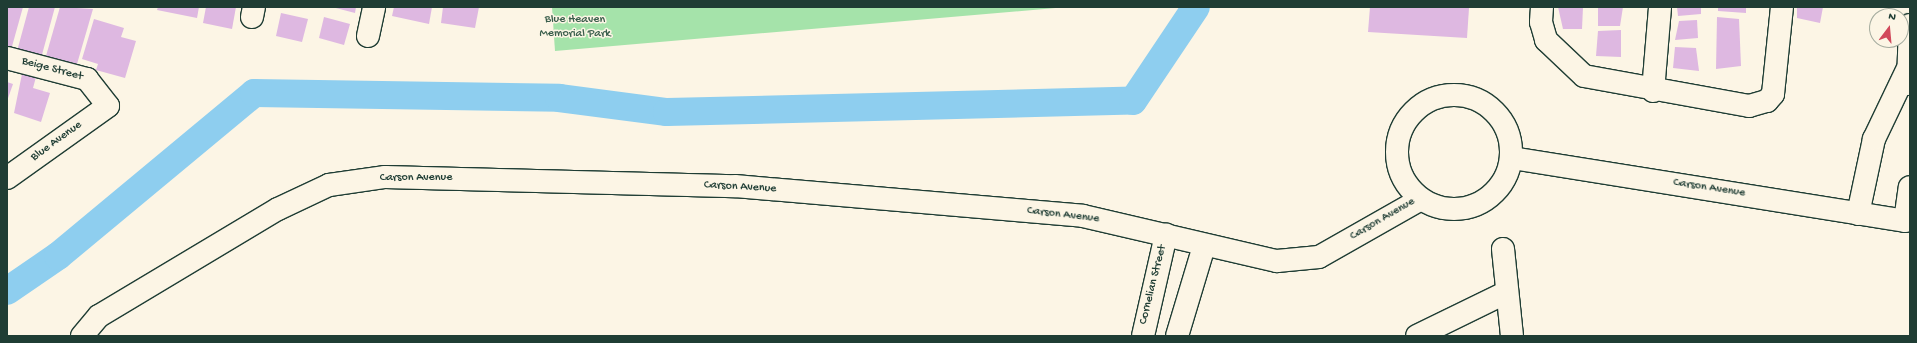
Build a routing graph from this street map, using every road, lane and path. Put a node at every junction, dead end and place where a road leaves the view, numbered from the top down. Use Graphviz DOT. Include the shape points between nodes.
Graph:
graph roads {
  1 [pos="374,7"];
  2 [pos="1542,7"];
  3 [pos="1660,7"];
  4 [pos="1782,7"];
  5 [pos="1910,25"];
  6 [pos="368,36"];
  7 [pos="7,58"];
  8 [pos="1907,70"];
  9 [pos="1653,91"];
  10 [pos="1910,96"];
  11 [pos="108,106"];
  12 [pos="1512,158"];
  13 [pos="7,178"];
  14 [pos="1910,187"];
  15 [pos="1421,199"];
  16 [pos="1858,214"];
  17 [pos="1166,235"];
  18 [pos="1204,246"];
  19 [pos="1503,249"];
  20 [pos="1507,292"];
  21 [pos="82,336"];
  22 [pos="1143,336"];
  23 [pos="1177,336"];
  24 [pos="1417,336"];
  25 [pos="1512,336"];
  1 -- 6 [label="street"];
  2 -- 9 [label="street" via="1541,22 1546,40 1577,71 1593,80"];
  3 -- 9 [label="street"];
  4 -- 9 [label="street" via="1775,85 1767,101 1749,106"];
  5 -- 8 [label="street"];
  7 -- 11 [label="street, Beige Street" via="87,79"];
  8 -- 10 [label="street"];
  8 -- 16 [label="street" via="1874,139"];
  11 -- 13 [label="street, Blue Avenue"];
  12 -- 15 [label="street, Carson Avenue" via="1505,180 1483,201 1467,208 1443,208"];
  12 -- 15 [label="street, Carson Avenue" via="1507,128 1488,105 1460,94 1430,99 1407,118 1396,146 1402,175"];
  12 -- 16 [label="street, Carson Avenue"];
  14 -- 16 [label="street, Carson Avenue" via="1905,220"];
  15 -- 18 [label="street, Carson Avenue" via="1319,257 1277,261"];
  17 -- 18 [label="street, Carson Avenue"];
  17 -- 21 [label="street, Carson Avenue" via="1083,216 735,186 385,177 329,185 278,210 99,316"];
  17 -- 22 [label="street, Cornelian Street"];
  18 -- 23 [label="street"];
  19 -- 20 [label="street"];
  20 -- 24 [label="street"];
  20 -- 25 [label="street"];
}
